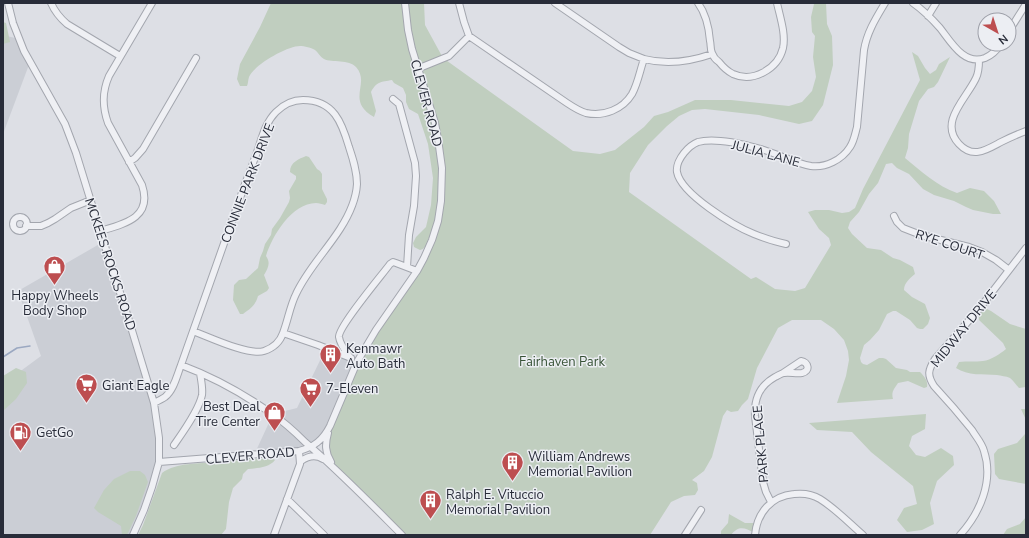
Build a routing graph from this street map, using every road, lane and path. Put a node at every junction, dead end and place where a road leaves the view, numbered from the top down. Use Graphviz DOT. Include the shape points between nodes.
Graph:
graph roads {
  1 [pos="8,3"];
  2 [pos="51,3"];
  3 [pos="152,3"];
  4 [pos="405,3"];
  5 [pos="459,3"];
  6 [pos="555,3"];
  7 [pos="698,3"];
  8 [pos="777,3"];
  9 [pos="885,3"];
  10 [pos="913,3"];
  11 [pos="936,3"];
  12 [pos="1026,4"];
  13 [pos="928,16"];
  14 [pos="1017,18"];
  15 [pos="469,36"];
  16 [pos="995,52"];
  17 [pos="712,54"];
  18 [pos="120,56"];
  19 [pos="196,58"];
  20 [pos="644,59"];
  21 [pos="979,60"];
  22 [pos="418,69"];
  23 [pos="393,99"];
  24 [pos="1026,131"];
  25 [pos="129,162"];
  26 [pos="91,200"];
  27 [pos="894,216"];
  28 [pos="26,226"];
  29 [pos="100,231"];
  30 [pos="786,244"];
  31 [pos="1026,248"];
  32 [pos="408,267"];
  33 [pos="1009,270"];
  34 [pos="417,271"];
  35 [pos="192,331"];
  36 [pos="283,333"];
  37 [pos="354,360"];
  38 [pos="181,365"];
  39 [pos="200,373"];
  40 [pos="783,373"];
  41 [pos="154,403"];
  42 [pos="330,426"];
  43 [pos="174,445"];
  44 [pos="311,447"];
  45 [pos="299,451"];
  46 [pos="300,461"];
  47 [pos="328,461"];
  48 [pos="159,462"];
  49 [pos="334,467"];
  50 [pos="287,499"];
  51 [pos="771,502"];
  52 [pos="701,510"];
  53 [pos="133,535"];
  54 [pos="274,535"];
  55 [pos="324,535"];
  56 [pos="402,535"];
  57 [pos="685,535"];
  58 [pos="755,535"];
  59 [pos="863,535"];
  60 [pos="960,535"];
  1 -- 26 [label="street, MCKEES ROCKS ROAD" via="25,54 65,124"];
  2 -- 18 [label="street" via="67,24"];
  3 -- 18 [label="street"];
  4 -- 22 [label="street, CLEVER ROAD" via="408,30"];
  5 -- 15 [label="street"];
  6 -- 20 [label="street" via="619,47"];
  7 -- 17 [label="street" via="708,26"];
  8 -- 17 [label="street" via="783,32 783,47 778,60 767,71 754,76 740,76 723,67"];
  9 -- 30 [label="street, JULIA LANE" via="865,42 854,138 850,148 838,159 829,164 811,166 764,150 706,141 690,147 679,163 679,179 691,194 743,229"];
  10 -- 13 [label="street"];
  11 -- 13 [label="street"];
  12 -- 14 [label="street"];
  13 -- 21 [label="street" via="960,52 973,60"];
  15 -- 20 [label="street" via="576,109 586,113 610,112 625,102 636,85"];
  15 -- 22 [label="street" via="449,56"];
  16 -- 21 [label="street"];
  17 -- 20 [label="street" via="672,63"];
  18 -- 25 [label="street" via="106,82 104,107 108,123"];
  19 -- 25 [label="street" via="144,149"];
  21 -- 24 [label="street" via="976,78 951,121 954,137 965,149 981,152"];
  22 -- 34 [label="street, CLEVER ROAD" via="435,123 442,168 442,201 432,240"];
  23 -- 32 [label="street" via="399,104 415,163"];
  25 -- 29 [label="street" via="142,185 144,205 130,221"];
  26 -- 28 [label="street" via="71,208 41,226"];
  26 -- 29 [label="street, MCKEES ROCKS ROAD"];
  27 -- 33 [label="street, RYE COURT" via="903,228 982,252"];
  29 -- 41 [label="street, MCKEES ROCKS ROAD"];
  31 -- 33 [label="street, MIDWAY DRIVE"];
  32 -- 34 [label="street"];
  32 -- 37 [label="street" via="393,262 390,264 342,328 340,340"];
  33 -- 60 [label="street, MIDWAY DRIVE" via="930,367 930,380 979,440 986,460 988,474 983,498 975,516"];
  34 -- 37 [label="street, CLEVER ROAD"];
  35 -- 36 [label="street" via="256,352 270,349"];
  35 -- 36 [label="street, CONNIE PARK DRIVE" via="267,125 281,108 301,100 312,101 330,109 340,121 354,162 357,183 351,211 296,293"];
  35 -- 38 [label="street, CONNIE PARK DRIVE"];
  36 -- 37 [label="street"];
  37 -- 42 [label="street, CLEVER ROAD"];
  38 -- 39 [label="street"];
  38 -- 41 [label="street, CONNIE PARK DRIVE" via="172,390"];
  39 -- 43 [label="street" via="200,401"];
  39 -- 44 [label="street" via="273,414"];
  40 -- 51 [label="street, PARK PLACE" via="763,388 756,399 755,407 762,482"];
  41 -- 48 [label="street, MCKEES ROCKS ROAD" via="160,438"];
  42 -- 44 [label="street, CLEVER ROAD" via="322,439"];
  42 -- 49 [label="street" via="325,448"];
  44 -- 45 [label="street, CLEVER ROAD"];
  44 -- 47 [label="street"];
  45 -- 46 [label="street"];
  45 -- 48 [label="street, CLEVER ROAD"];
  46 -- 47 [label="street" via="313,456"];
  46 -- 50 [label="street"];
  47 -- 49 [label="street"];
  48 -- 53 [label="street, MCKEES ROCKS ROAD"];
  49 -- 56 [label="street"];
  50 -- 54 [label="street"];
  50 -- 55 [label="street"];
  51 -- 58 [label="street" via="759,519"];
  51 -- 59 [label="street" via="787,494 810,494 832,507"];
  52 -- 57 [label="street"];
}
